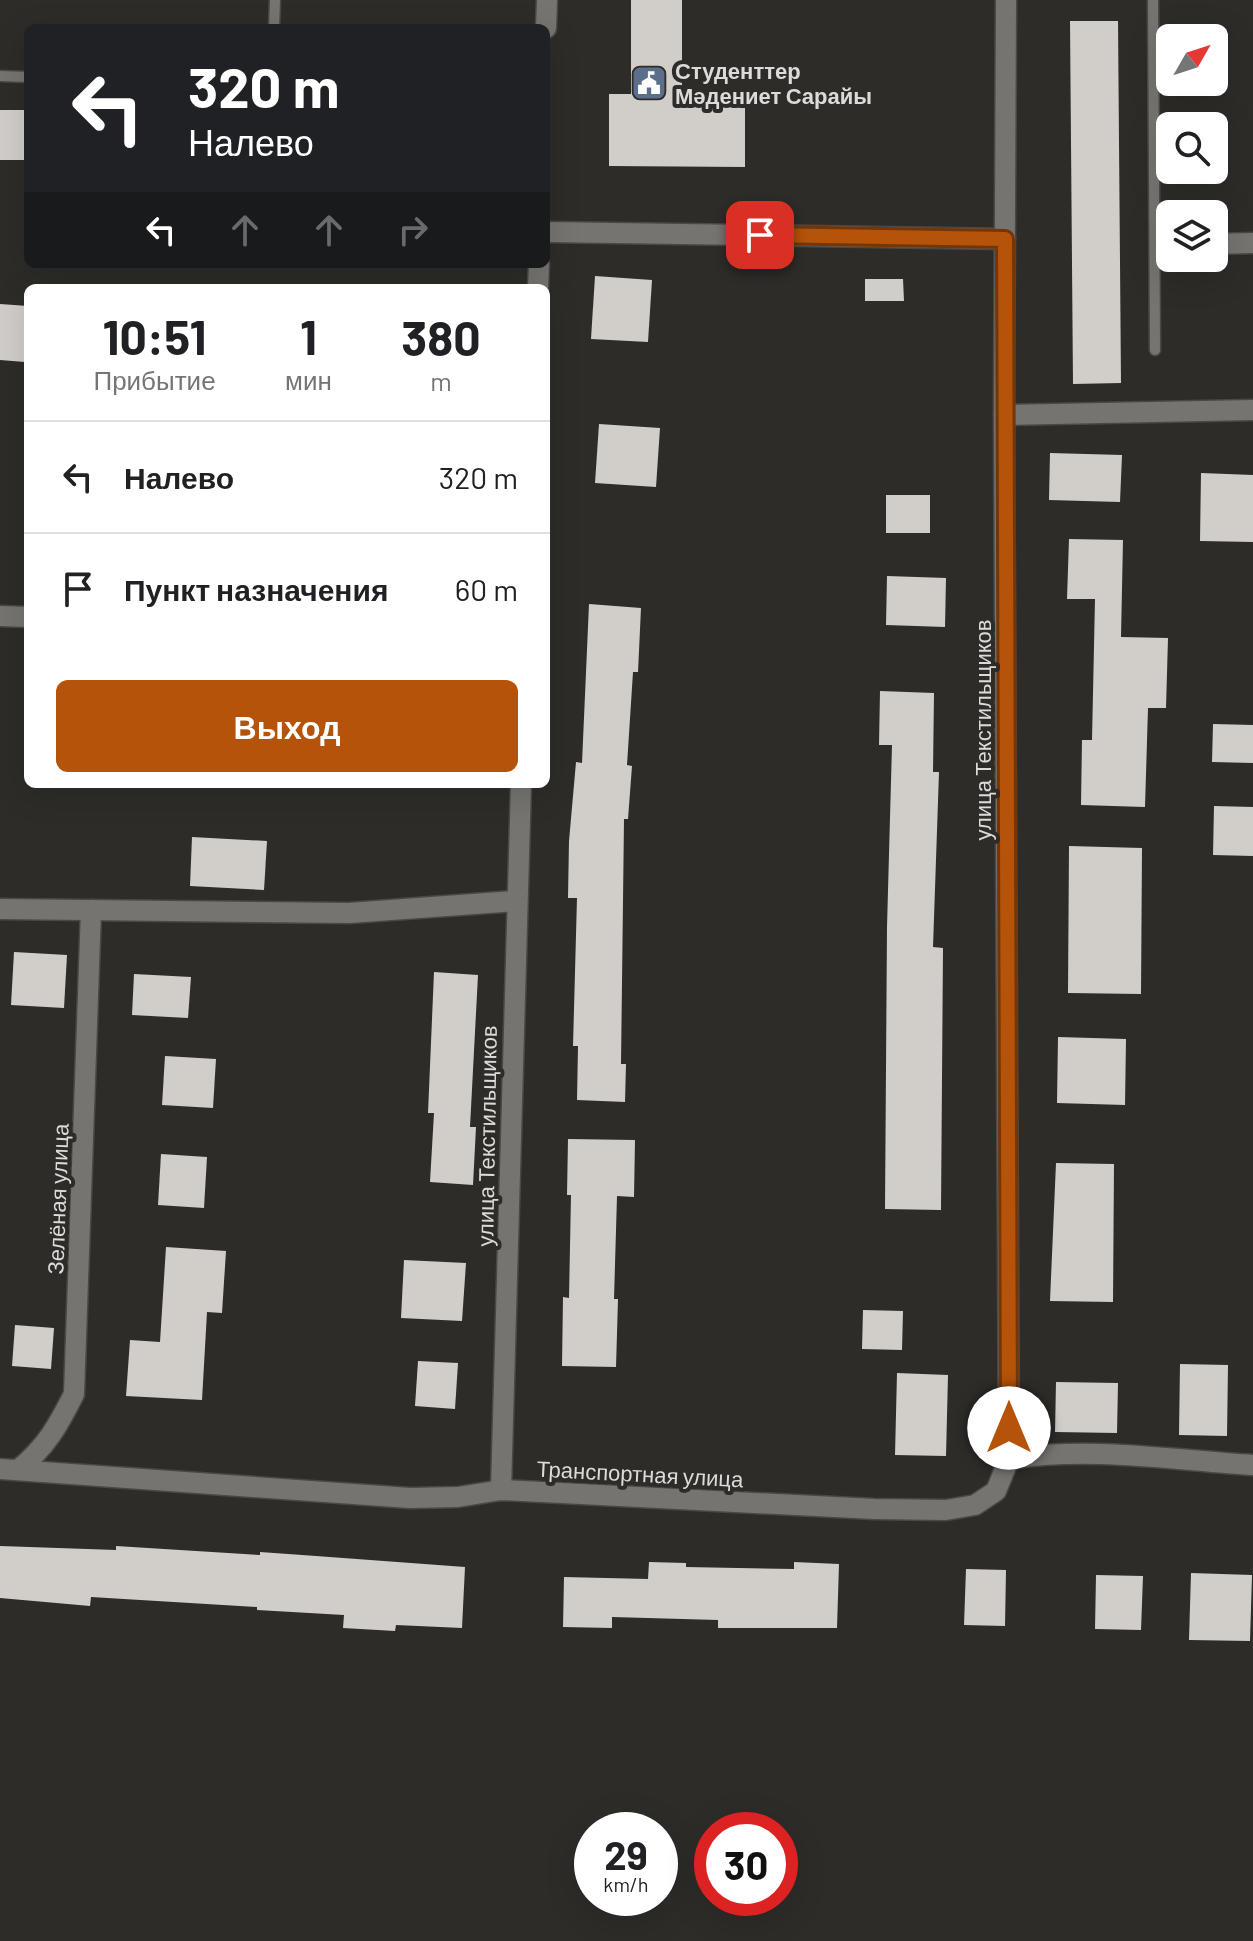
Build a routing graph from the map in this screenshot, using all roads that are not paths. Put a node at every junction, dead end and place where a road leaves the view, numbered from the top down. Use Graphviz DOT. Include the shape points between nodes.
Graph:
graph roads {
  1 [pos="275,0"];
  2 [pos="547,0"];
  3 [pos="1006,0"];
  4 [pos="1153,0"];
  5 [pos="274,24"];
  6 [pos="546,24"];
  7 [pos="0,76"];
  8 [pos="24,77"];
  9 [pos="550,232"];
  10 [pos="1005,239"];
  11 [pos="1253,243"];
  12 [pos="1228,244"];
  13 [pos="1155,350"];
  14 [pos="1253,410"];
  15 [pos="1004,415"];
  16 [pos="0,616"];
  17 [pos="24,617"];
  18 [pos="521,788"];
  19 [pos="515,901"];
  20 [pos="0,909"];
  21 [pos="91,910"];
  22 [pos="1009,1459"];
  23 [pos="1253,1465"];
  24 [pos="9,1469"];
  25 [pos="501,1490"];
  1 -- 5 [label="lane"];
  2 -- 6 [label="street"];
  3 -- 10 [label="street, улица Текстильщиков"];
  4 -- 13 [label="lane"];
  7 -- 8 [label="lane"];
  9 -- 10 [label="street"];
  10 -- 15 [label="street, улица Текстильщиков"];
  11 -- 12 [label="street"];
  14 -- 15 [label="street"];
  15 -- 22 [label="street, улица Текстильщиков"];
  16 -- 17 [label="street"];
  18 -- 19 [label="street, улица Текстильщиков"];
  19 -- 21 [label="street" via="349,913"];
  19 -- 25 [label="street, улица Текстильщиков"];
  20 -- 21 [label="street"];
  21 -- 24 [label="street, Зелёная улица" via="74,1394 56,1431 34,1457"];
  22 -- 23 [label="street" via="1081,1453"];
  22 -- 25 [label="street, Транспортная улица" via="996,1491 975,1505 946,1510"];
  24 -- 25 [label="street, Транспортная улица" via="410,1498"];
}
